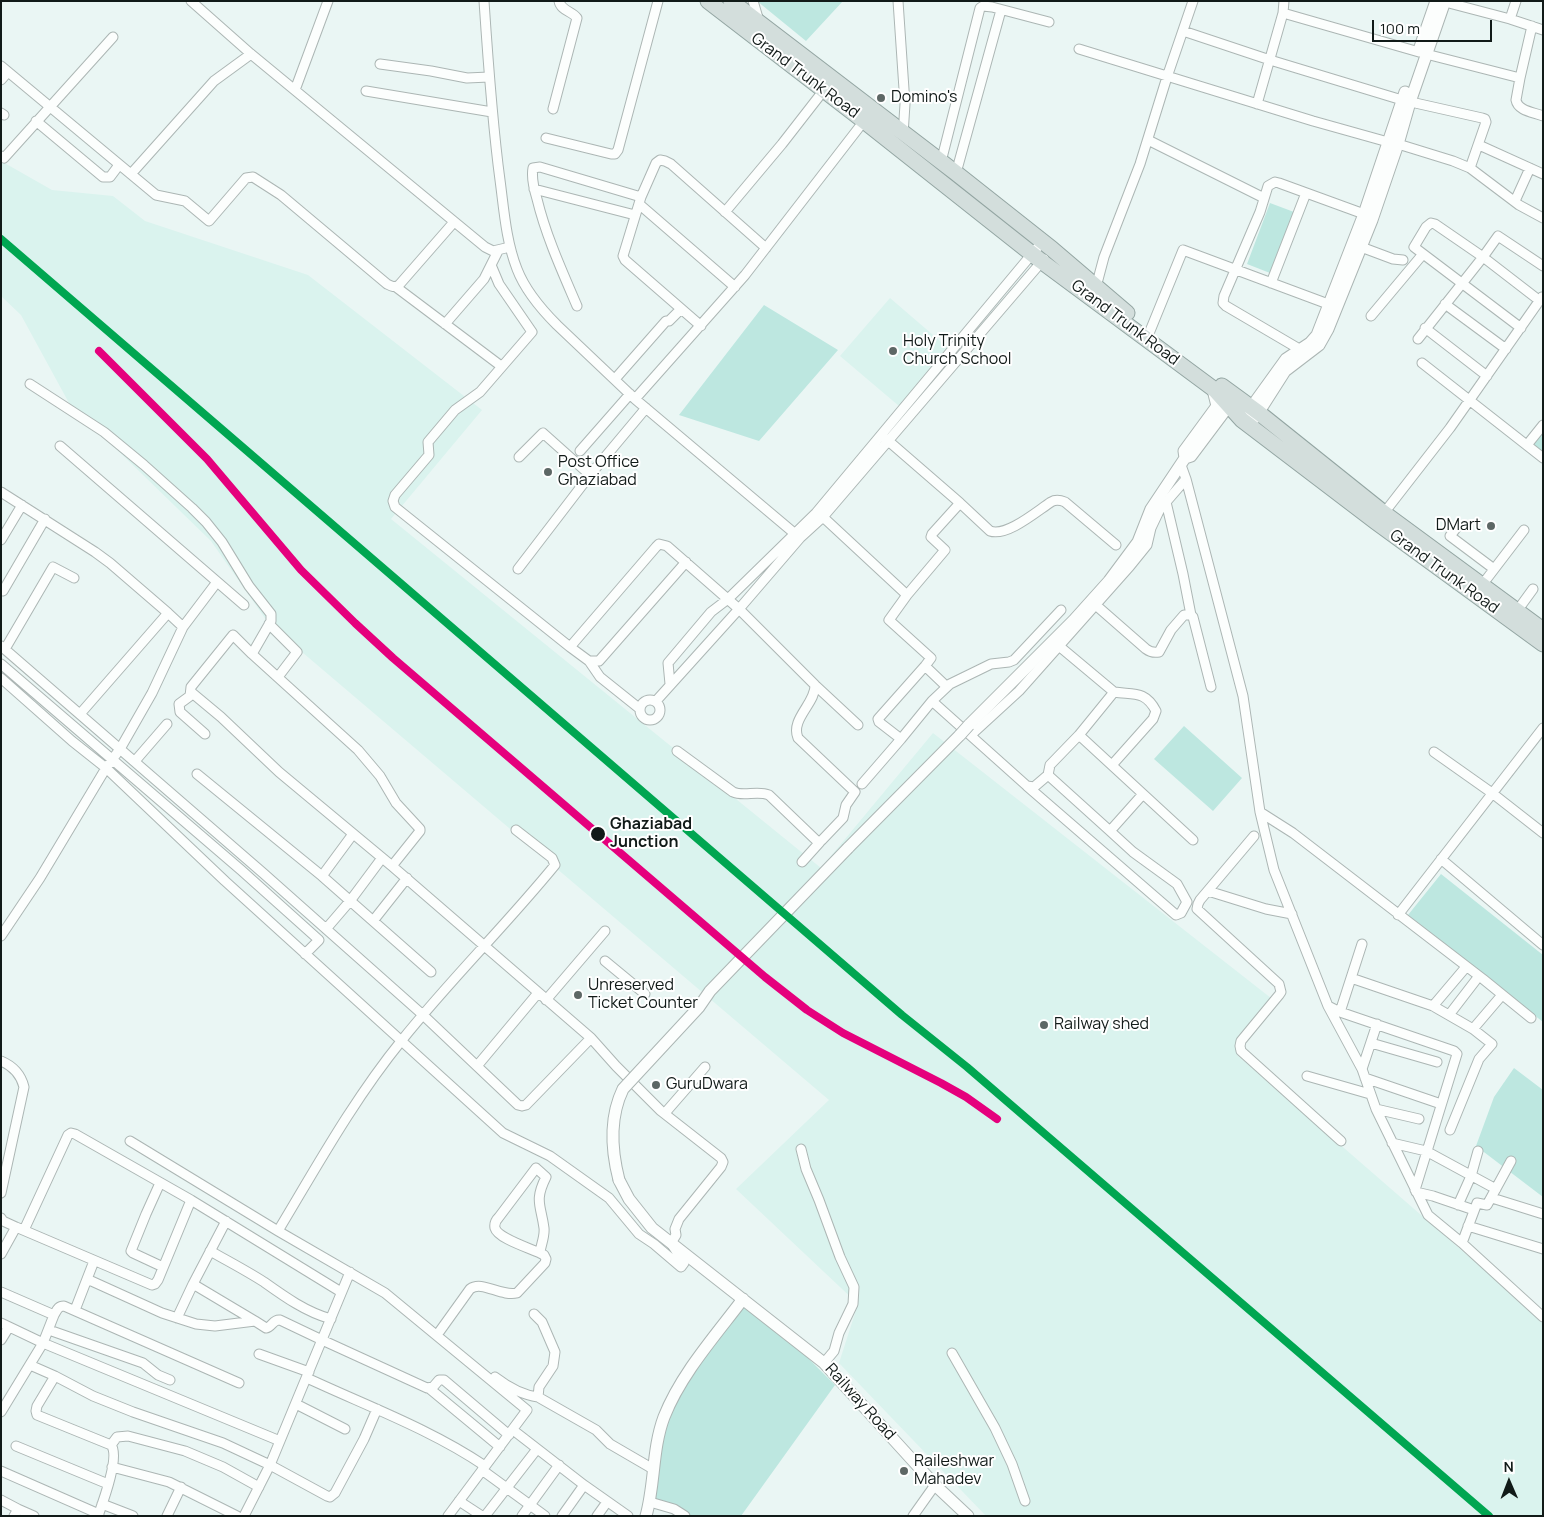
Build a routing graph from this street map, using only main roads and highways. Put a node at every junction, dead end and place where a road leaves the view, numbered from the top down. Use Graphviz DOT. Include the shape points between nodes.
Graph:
graph roads {
  1 [pos="708,1"];
  2 [pos="731,1"];
  3 [pos="778,46"];
  4 [pos="899,140"];
  5 [pos="1042,252"];
  6 [pos="1233,400"];
  7 [pos="1250,416"];
  8 [pos="1543,630"];
  9 [pos="1543,644"];
  1 -- 3 [label="highway, Grand Trunk Road"];
  2 -- 3 [label="highway, Grand Trunk Road" via="760,23"];
  3 -- 4 [label="highway, Grand Trunk Road"];
  3 -- 4 [label="highway, Grand Trunk Road" via="824,90 864,121"];
  4 -- 5 [label="highway, Grand Trunk Road"];
  4 -- 5 [label="highway, Grand Trunk Road" via="956,173"];
  5 -- 6 [label="highway, Grand Trunk Road" via="1212,388"];
  5 -- 6 [label="highway, Grand Trunk Road" via="1096,287"];
  6 -- 7 [label="highway, Grand Trunk Road"];
  7 -- 8 [label="highway, Grand Trunk Road"];
  7 -- 9 [label="highway, Grand Trunk Road" via="1376,522"];
}
